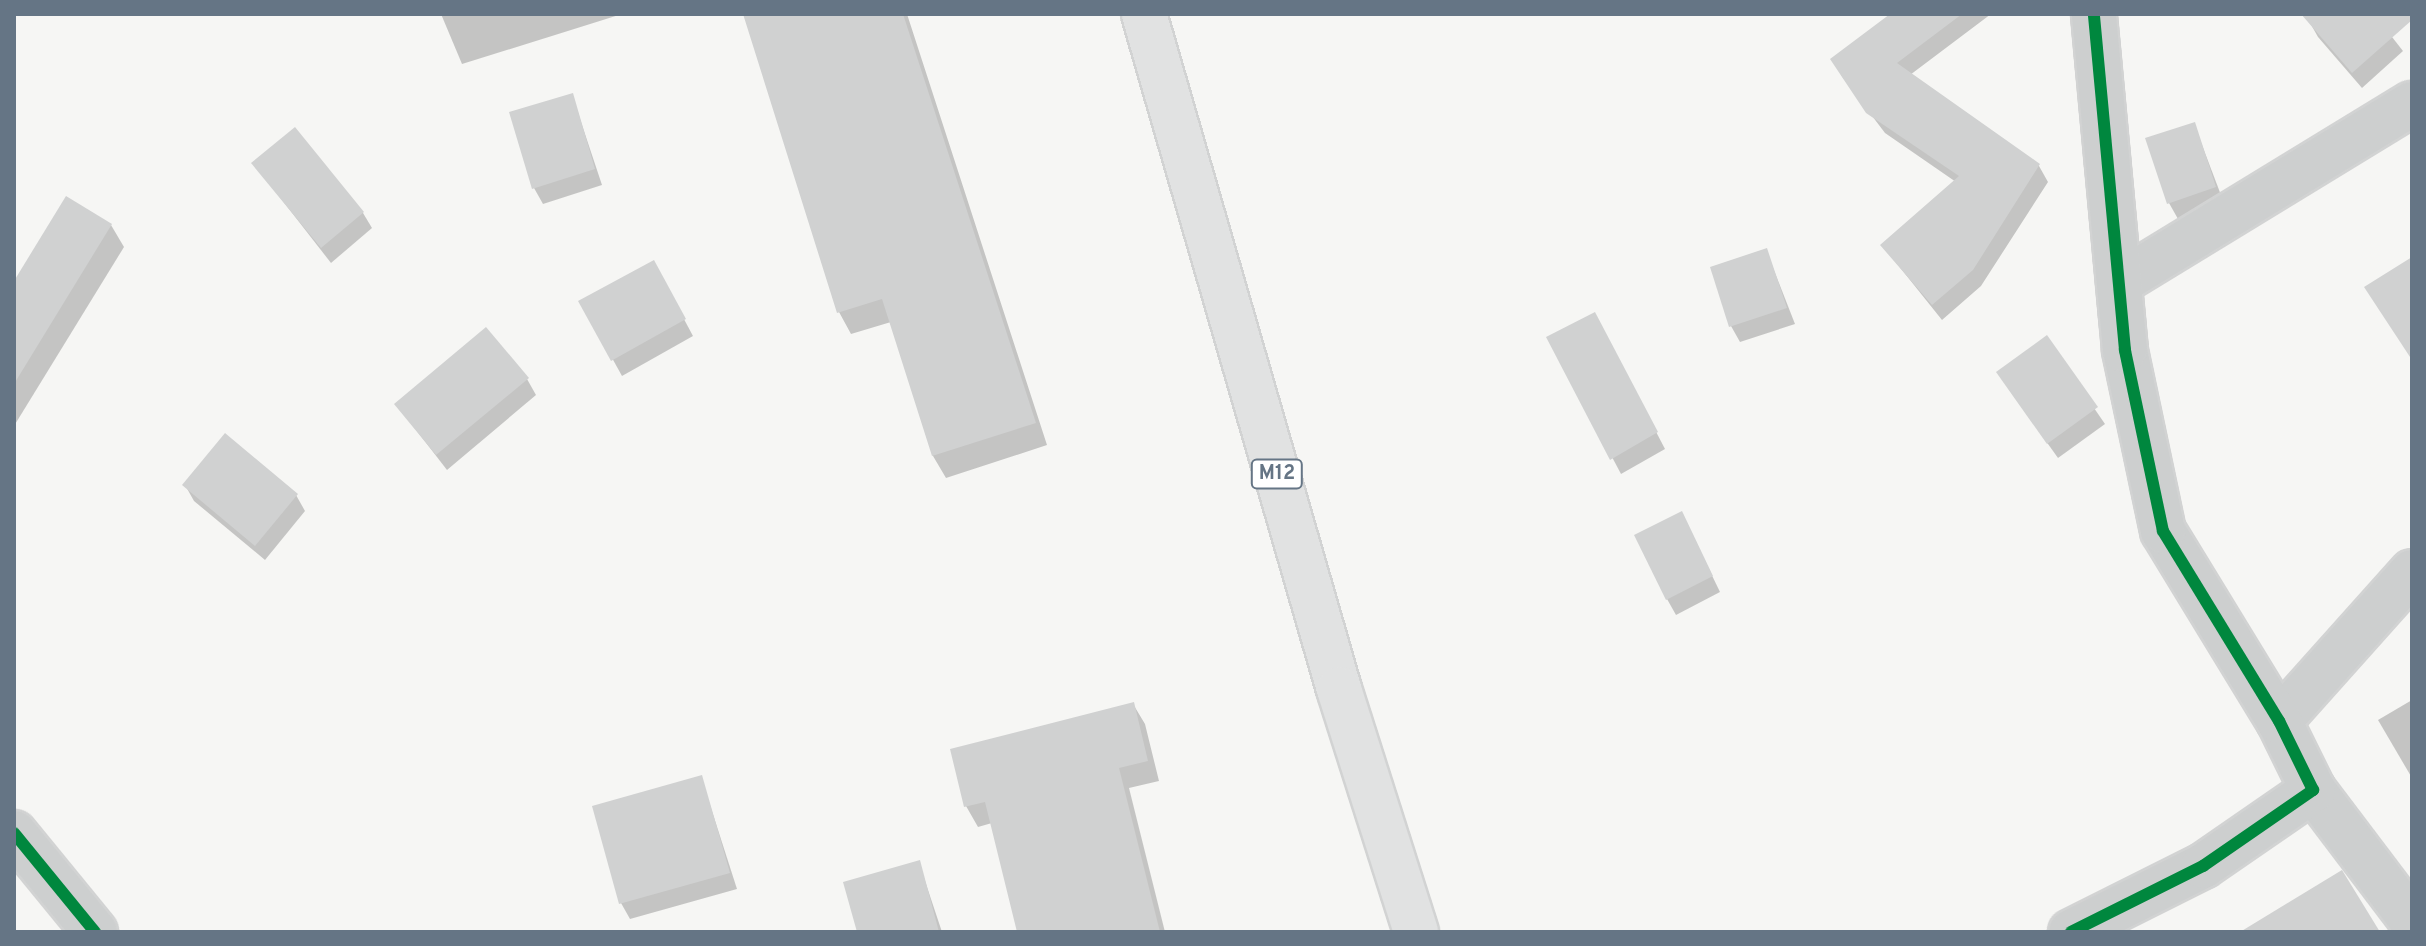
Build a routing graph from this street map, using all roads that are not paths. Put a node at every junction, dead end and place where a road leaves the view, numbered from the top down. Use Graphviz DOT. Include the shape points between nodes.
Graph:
graph roads {
  1 [pos="1144,14"];
  2 [pos="2094,14"];
  3 [pos="2412,104"];
  4 [pos="2120,282"];
  5 [pos="2412,572"];
  6 [pos="2279,721"];
  7 [pos="2313,790"];
  8 [pos="14,833"];
  9 [pos="2412,921"];
  10 [pos="95,932"];
  11 [pos="1416,932"];
  12 [pos="2071,932"];
  1 -- 11 [label="highway, M12" via="1339,689"];
  2 -- 4 [label="street"];
  3 -- 4 [label="street"];
  4 -- 6 [label="street" via="2125,350 2163,531"];
  5 -- 6 [label="street"];
  6 -- 7 [label="street"];
  7 -- 9 [label="street"];
  7 -- 12 [label="street" via="2203,866"];
  8 -- 10 [label="street"];
}
